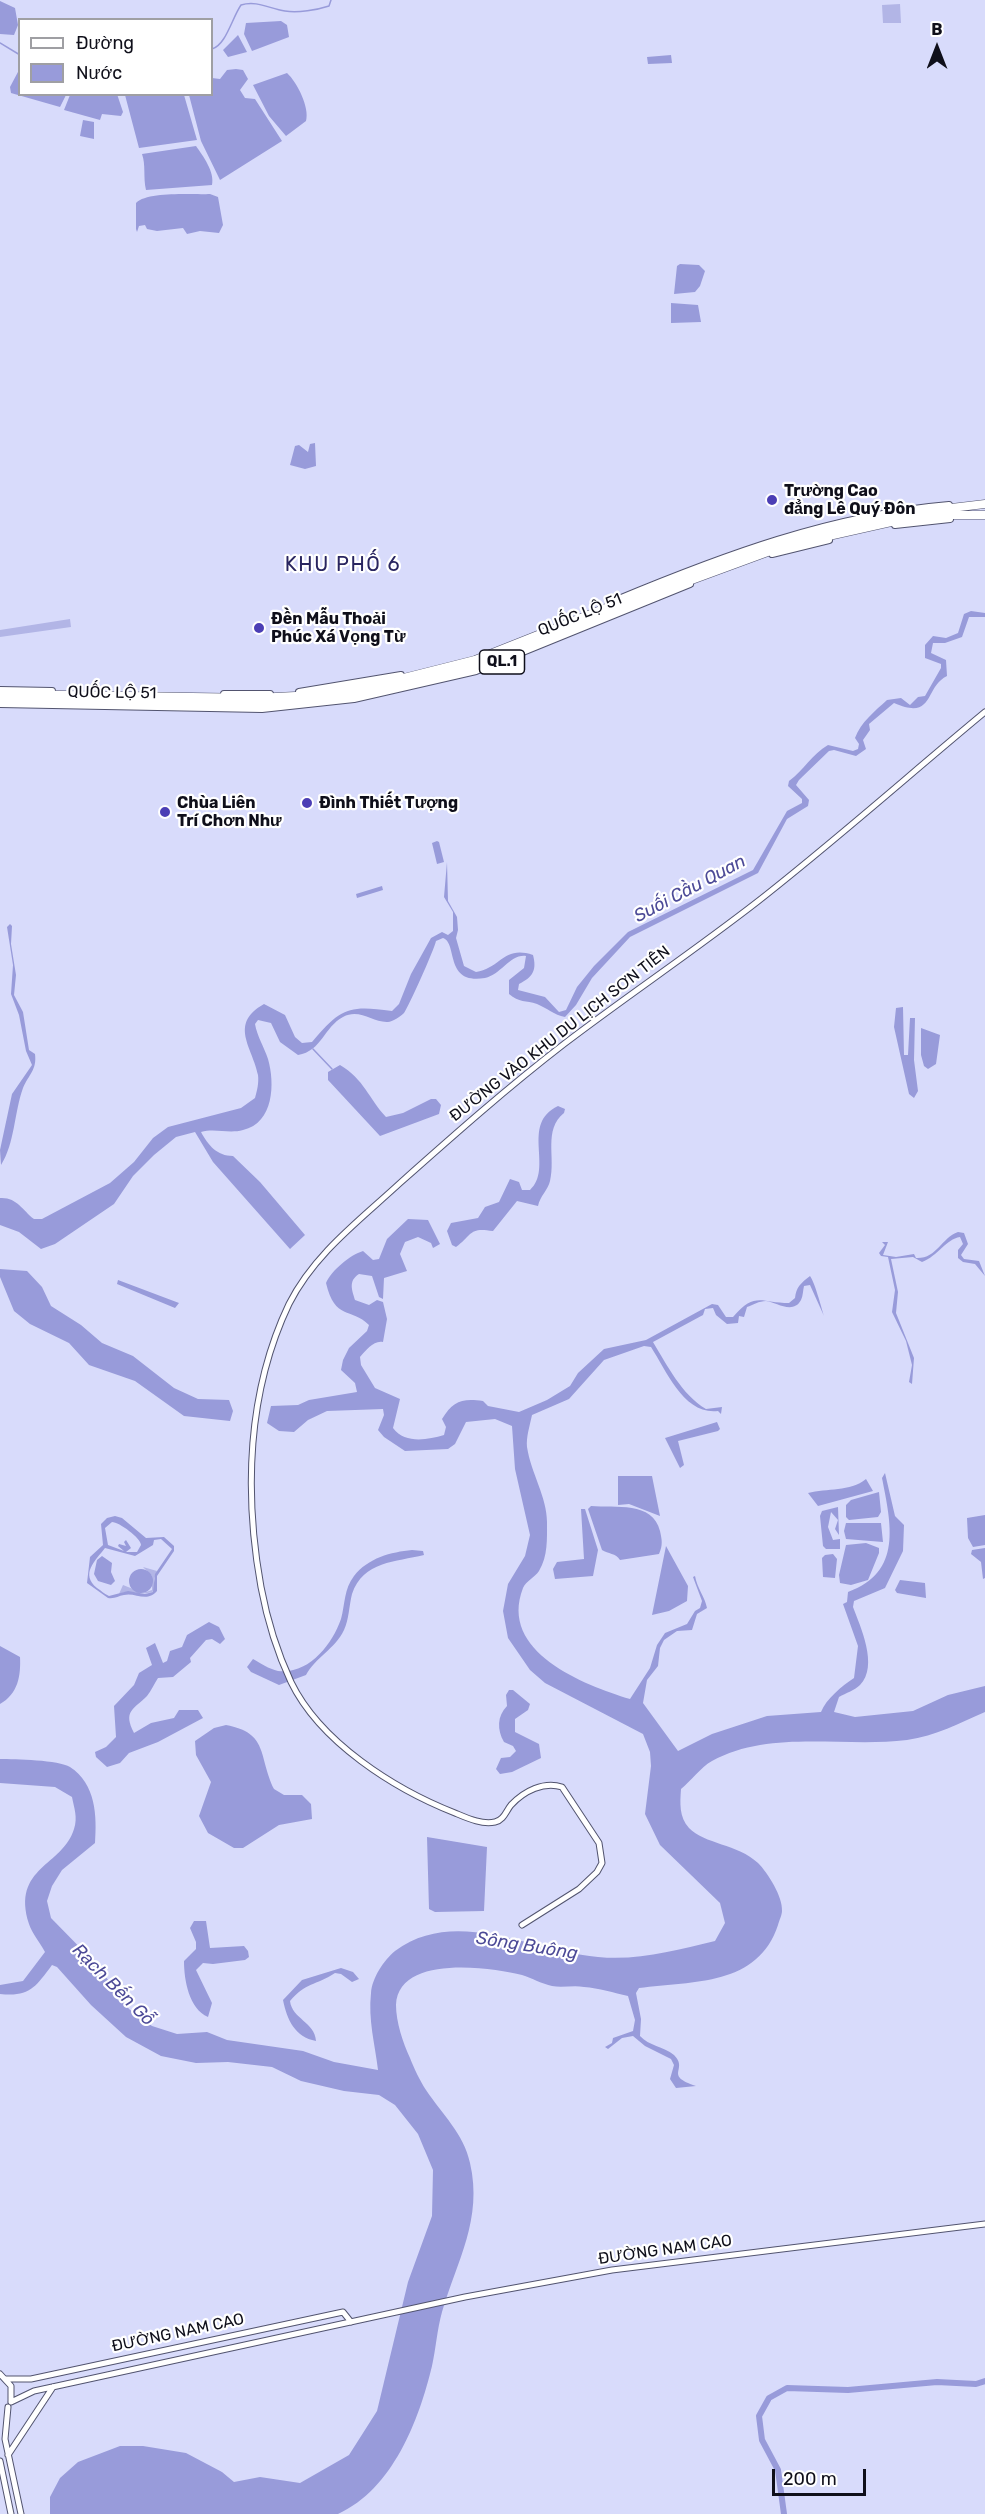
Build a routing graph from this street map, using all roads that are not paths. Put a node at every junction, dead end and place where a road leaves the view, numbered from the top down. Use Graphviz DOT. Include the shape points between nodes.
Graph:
graph roads {
  1 [pos="985,502"];
  2 [pos="985,516"];
  3 [pos="796,540"];
  4 [pos="0,692"];
  5 [pos="256,701"];
  6 [pos="0,702"];
  7 [pos="985,712"];
  8 [pos="522,1926"];
  9 [pos="985,2224"];
  10 [pos="351,2322"];
  11 [pos="265,2329"];
  12 [pos="267,2340"];
  13 [pos="2,2375"];
  14 [pos="53,2387"];
  15 [pos="9,2405"];
  16 [pos="0,2413"];
  17 [pos="8,2455"];
  18 [pos="0,2461"];
  19 [pos="12,2514"];
  20 [pos="21,2514"];
  1 -- 3 [label="highway, QUỐC LỘ 51 / QL.1" via="901,514"];
  2 -- 3 [label="highway, QUỐC LỘ 51 / QL.1" via="938,515"];
  3 -- 5 [label="highway, QUỐC LỘ 51 / QL.1" via="736,556 470,662 315,695"];
  3 -- 5 [label="highway, QUỐC LỘ 51 / QL.1" via="474,668 420,683 316,701"];
  4 -- 5 [label="highway, QUỐC LỘ 51 / QL.1"];
  5 -- 6 [label="highway, QUỐC LỘ 51 / QL.1"];
  7 -- 8 [label="street, ĐƯỜNG VÀO KHU DU LỊCH SƠN TIÊN" via="757,902 513,1084 439,1147 316,1262 289,1305 270,1354 254,1430 254,1542 263,1597 292,1684 316,1719 377,1774 459,1815 495,1822 535,1788 562,1787 599,1843 602,1863 579,1889"];
  9 -- 10 [label="street, ĐƯỜNG NAM CAO" via="641,2265"];
  10 -- 11 [label="street, ĐƯỜNG NAM CAO" via="343,2312"];
  10 -- 12 [label="street, ĐƯỜNG NAM CAO"];
  11 -- 12 [label="street"];
  11 -- 13 [label="street, ĐƯỜNG NAM CAO" via="31,2379"];
  12 -- 14 [label="street, ĐƯỜNG NAM CAO"];
  13 -- 15 [label="street" via="12,2388"];
  14 -- 15 [label="street, ĐƯỜNG NAM CAO" via="25,2394"];
  14 -- 17 [label="street"];
  15 -- 16 [label="street, ĐƯỜNG NAM CAO"];
  15 -- 17 [label="street" via="4,2426"];
  17 -- 20 [label="street"];
  18 -- 19 [label="street"];
}
